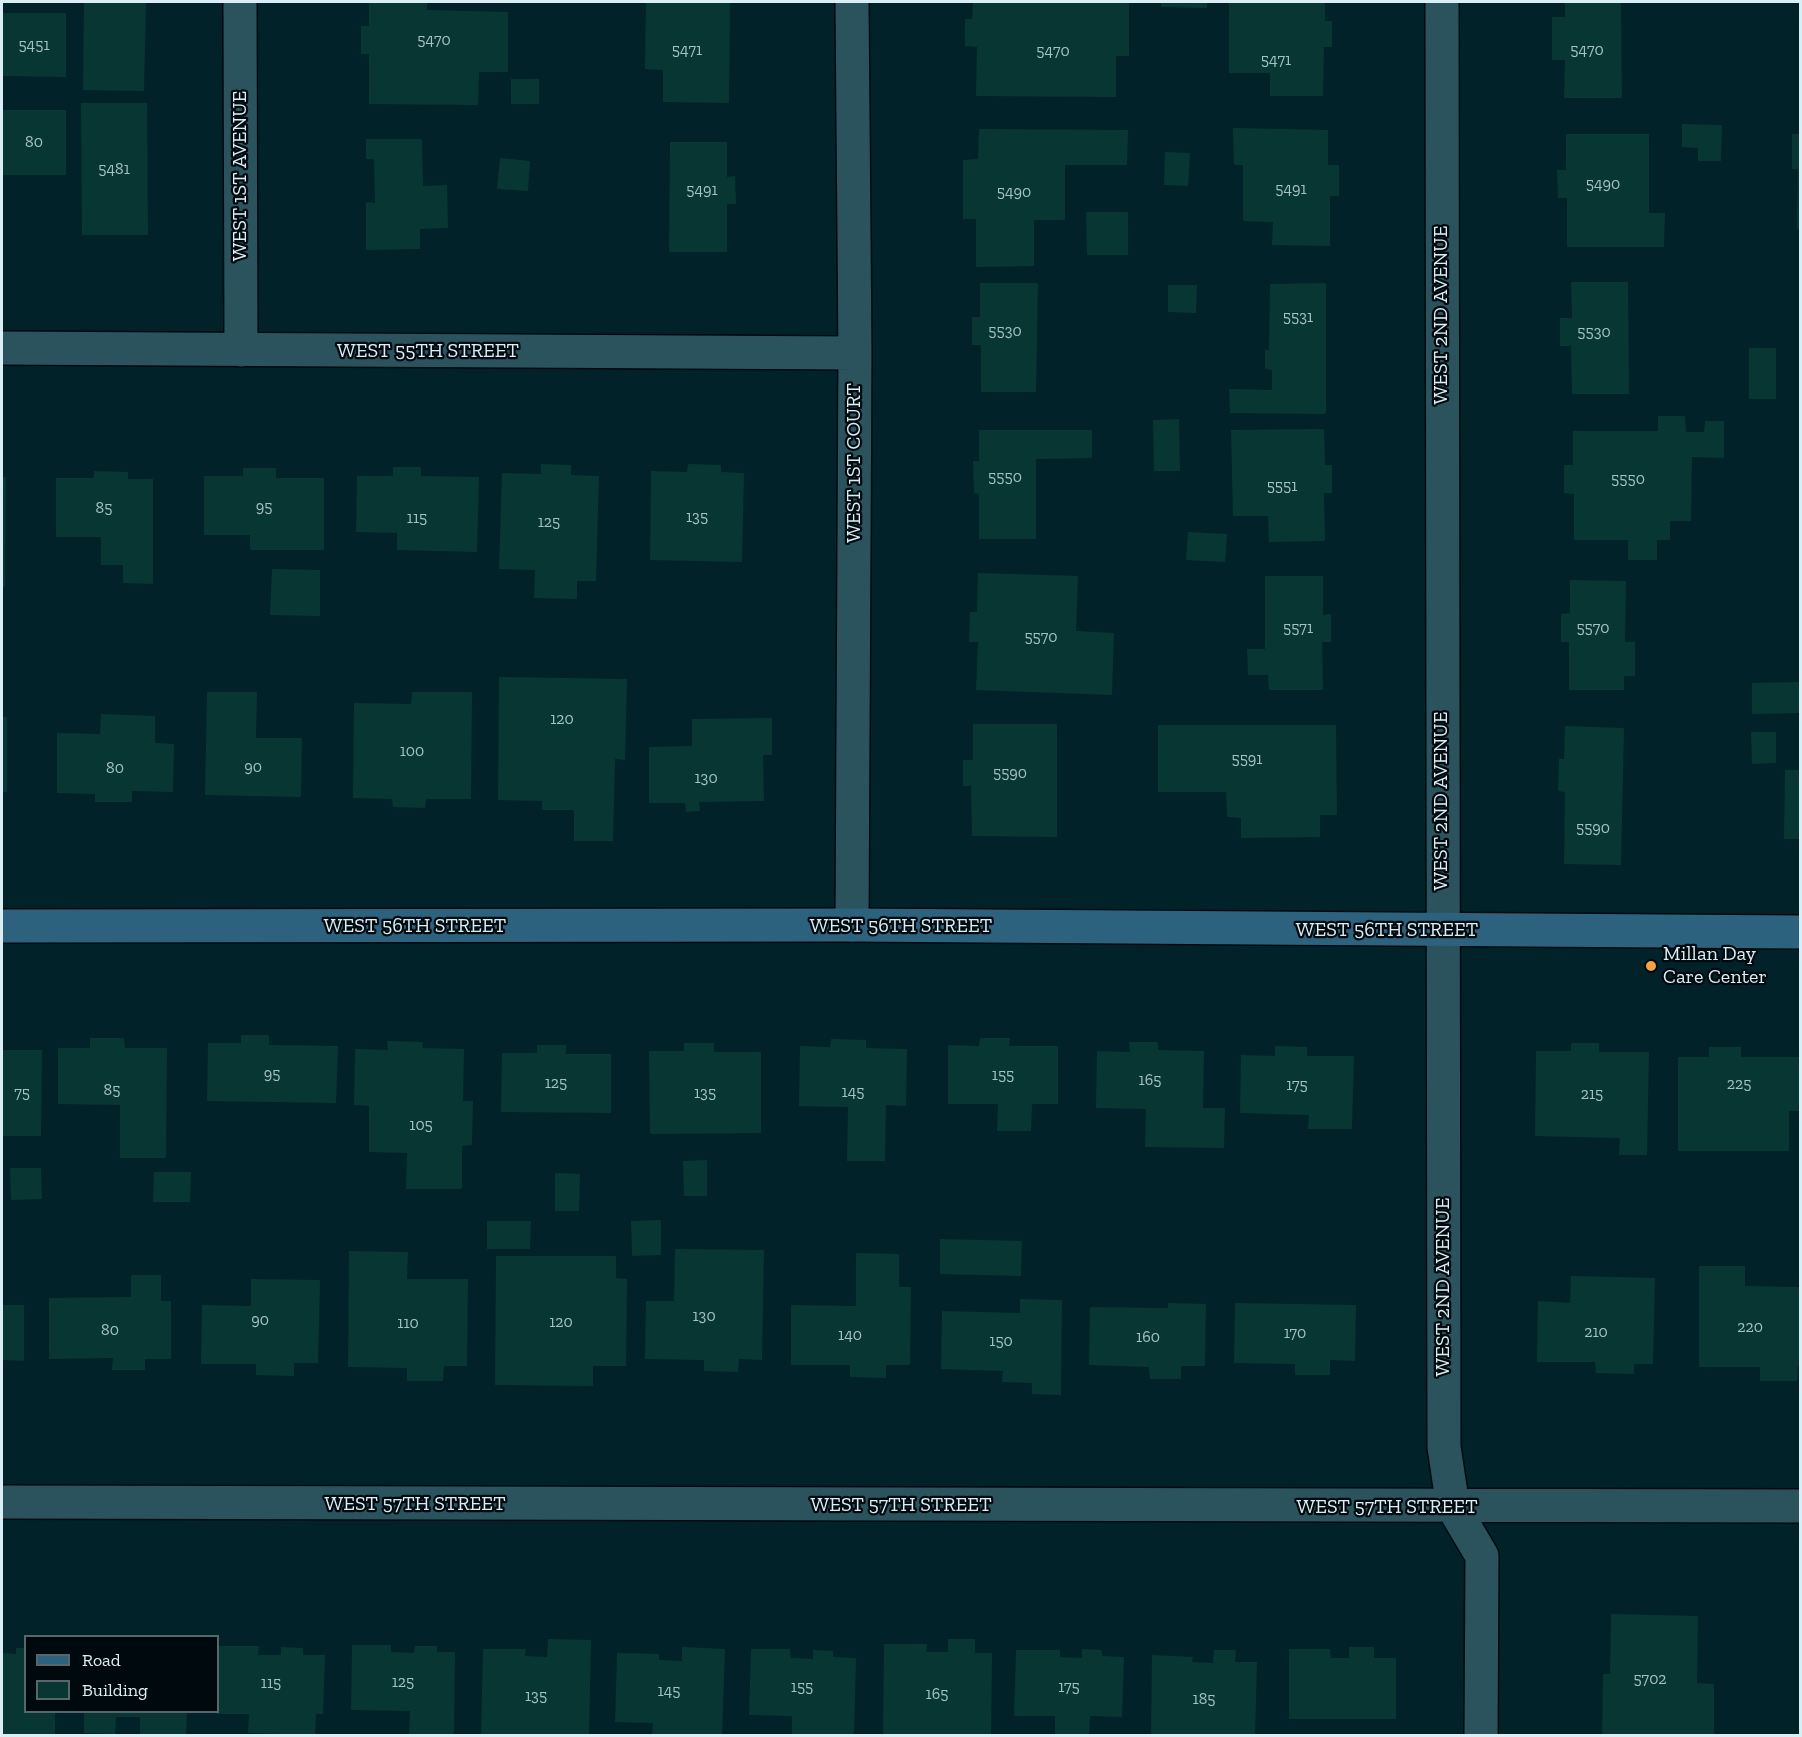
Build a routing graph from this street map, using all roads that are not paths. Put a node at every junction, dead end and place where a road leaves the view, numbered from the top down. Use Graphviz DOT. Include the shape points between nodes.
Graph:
graph roads {
  1 [pos="240,2"];
  2 [pos="852,2"];
  3 [pos="1442,2"];
  4 [pos="2,348"];
  5 [pos="241,350"];
  6 [pos="855,353"];
  7 [pos="2,926"];
  8 [pos="852,926"];
  9 [pos="1441,930"];
  10 [pos="1800,932"];
  11 [pos="2,1502"];
  12 [pos="1800,1506"];
  13 [pos="1453,1507"];
  14 [pos="1481,1736"];
  1 -- 5 [label="street, WEST 1ST AVENUE"];
  2 -- 6 [label="street, WEST 1ST COURT"];
  3 -- 9 [label="street, WEST 2ND AVENUE"];
  4 -- 5 [label="street, WEST 55TH STREET"];
  5 -- 6 [label="street, WEST 55TH STREET"];
  6 -- 8 [label="street, WEST 1ST COURT"];
  7 -- 8 [label="street, WEST 56TH STREET"];
  8 -- 9 [label="street, WEST 56TH STREET"];
  9 -- 10 [label="street, WEST 56TH STREET"];
  9 -- 13 [label="street, WEST 2ND AVENUE" via="1444,1447"];
  11 -- 13 [label="street, WEST 57TH STREET"];
  12 -- 13 [label="street, WEST 57TH STREET"];
  13 -- 14 [label="street, WEST 2ND AVENUE" via="1482,1556"];
}
